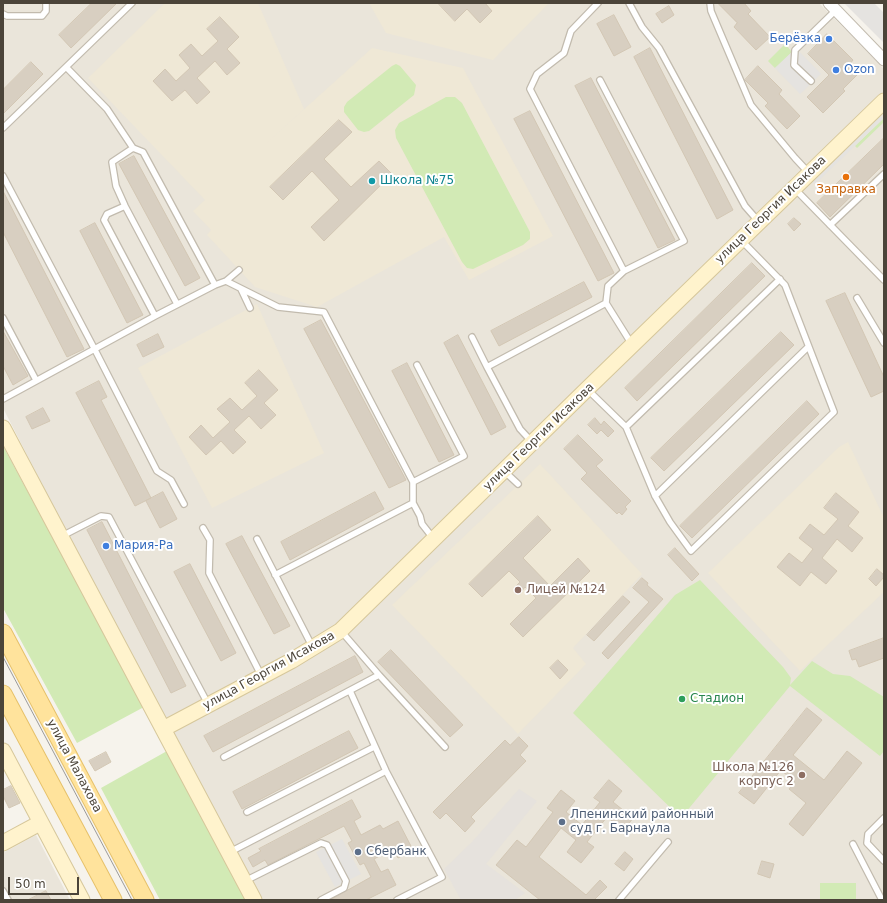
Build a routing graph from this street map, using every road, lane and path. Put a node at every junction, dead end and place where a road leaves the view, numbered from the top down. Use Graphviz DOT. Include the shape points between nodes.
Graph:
graph roads {
  1 [pos="46,3"];
  2 [pos="132,3"];
  3 [pos="598,3"];
  4 [pos="629,3"];
  5 [pos="710,3"];
  6 [pos="833,6"];
  7 [pos="3,14"];
  8 [pos="884,60"];
  9 [pos="66,67"];
  10 [pos="600,80"];
  11 [pos="811,81"];
  12 [pos="884,101"];
  13 [pos="3,128"];
  14 [pos="133,148"];
  15 [pos="810,173"];
  16 [pos="884,174"];
  17 [pos="3,176"];
  18 [pos="794,188"];
  19 [pos="125,206"];
  20 [pos="759,222"];
  21 [pos="830,225"];
  22 [pos="741,240"];
  23 [pos="239,270"];
  24 [pos="624,271"];
  25 [pos="780,279"];
  26 [pos="884,280"];
  27 [pos="226,281"];
  28 [pos="215,285"];
  29 [pos="241,289"];
  30 [pos="858,298"];
  31 [pos="606,303"];
  32 [pos="177,304"];
  33 [pos="250,308"];
  34 [pos="155,316"];
  35 [pos="3,318"];
  36 [pos="472,337"];
  37 [pos="884,344"];
  38 [pos="633,345"];
  39 [pos="808,347"];
  40 [pos="94,348"];
  41 [pos="417,365"];
  42 [pos="487,366"];
  43 [pos="36,380"];
  44 [pos="587,389"];
  45 [pos="3,399"];
  46 [pos="626,427"];
  47 [pos="3,428"];
  48 [pos="532,443"];
  49 [pos="504,471"];
  50 [pos="413,482"];
  51 [pos="518,484"];
  52 [pos="655,496"];
  53 [pos="413,503"];
  54 [pos="184,504"];
  55 [pos="204,528"];
  56 [pos="60,537"];
  57 [pos="257,539"];
  58 [pos="434,539"];
  59 [pos="275,575"];
  60 [pos="340,631"];
  61 [pos="3,633"];
  62 [pos="313,648"];
  63 [pos="379,675"];
  64 [pos="262,677"];
  65 [pos="350,691"];
  66 [pos="3,694"];
  67 [pos="208,704"];
  68 [pos="163,729"];
  69 [pos="374,747"];
  70 [pos="445,747"];
  71 [pos="3,751"];
  72 [pos="224,757"];
  73 [pos="386,770"];
  74 [pos="9,777"];
  75 [pos="246,812"];
  76 [pos="884,818"];
  77 [pos="40,823"];
  78 [pos="668,842"];
  79 [pos="3,843"];
  80 [pos="853,844"];
  81 [pos="228,853"];
  82 [pos="884,861"];
  83 [pos="244,882"];
  84 [pos="3,891"];
  85 [pos="8,900"];
  86 [pos="82,900"];
  87 [pos="113,900"];
  88 [pos="145,900"];
  89 [pos="254,900"];
  90 [pos="321,900"];
  91 [pos="397,900"];
  92 [pos="619,900"];
  93 [pos="882,900"];
  1 -- 7 [label="lane" via="46,11 42,16"];
  2 -- 9 [label="lane"];
  3 -- 24 [label="lane" via="571,31 564,53 537,74 530,89"];
  4 -- 20 [label="lane" via="642,27 660,48 745,206"];
  5 -- 15 [label="lane" via="711,11 751,105"];
  6 -- 8 [label="street"];
  6 -- 11 [label="lane" via="795,50 794,65"];
  9 -- 13 [label="lane"];
  9 -- 14 [label="lane" via="107,109"];
  10 -- 24 [label="lane" via="684,241"];
  12 -- 15 [label="street, улица Георгия Исакова"];
  14 -- 19 [label="lane" via="112,162 116,186"];
  14 -- 28 [label="lane" via="143,152"];
  15 -- 18 [label="street, улица Георгия Исакова"];
  16 -- 21 [label="lane"];
  17 -- 40 [label="lane"];
  18 -- 20 [label="street, улица Георгия Исакова"];
  18 -- 21 [label="lane"];
  19 -- 32 [label="lane"];
  19 -- 34 [label="lane" via="107,214 104,220"];
  20 -- 22 [label="street, улица Георгия Исакова"];
  21 -- 26 [label="lane"];
  22 -- 25 [label="lane"];
  22 -- 38 [label="street, улица Георгия Исакова"];
  23 -- 27 [label="lane"];
  24 -- 31 [label="lane" via="608,286"];
  25 -- 39 [label="lane" via="785,285"];
  25 -- 46 [label="lane"];
  27 -- 28 [label="lane"];
  27 -- 29 [label="lane"];
  28 -- 32 [label="lane"];
  29 -- 33 [label="lane"];
  29 -- 50 [label="lane" via="278,307 324,312"];
  30 -- 37 [label="lane"];
  31 -- 38 [label="lane"];
  31 -- 42 [label="lane"];
  32 -- 34 [label="lane"];
  34 -- 40 [label="lane"];
  35 -- 43 [label="lane"];
  36 -- 42 [label="lane"];
  38 -- 44 [label="street, улица Георгия Исакова"];
  39 -- 52 [label="lane"];
  39 -- 52 [label="lane" via="834,412 691,551"];
  40 -- 43 [label="lane"];
  40 -- 54 [label="lane" via="157,471 171,480"];
  41 -- 50 [label="lane" via="464,456"];
  42 -- 48 [label="lane" via="520,429"];
  43 -- 45 [label="lane"];
  44 -- 46 [label="lane"];
  44 -- 48 [label="street, улица Георгия Исакова"];
  46 -- 52 [label="lane"];
  47 -- 56 [label="street"];
  48 -- 49 [label="street, улица Георгия Исакова"];
  49 -- 51 [label="lane"];
  49 -- 58 [label="street, улица Георгия Исакова"];
  50 -- 53 [label="lane"];
  53 -- 58 [label="lane" via="422,524"];
  53 -- 59 [label="lane"];
  55 -- 64 [label="lane" via="210,540 209,573"];
  56 -- 67 [label="lane" via="101,516 109,517"];
  56 -- 68 [label="street"];
  57 -- 59 [label="lane"];
  58 -- 60 [label="street, улица Георгия Исакова"];
  59 -- 62 [label="lane"];
  60 -- 62 [label="street, улица Георгия Исакова"];
  60 -- 63 [label="lane"];
  61 -- 88 [label="main road, улица Малахова"];
  62 -- 64 [label="street, улица Георгия Исакова"];
  63 -- 65 [label="lane"];
  63 -- 70 [label="lane"];
  64 -- 67 [label="street, улица Георгия Исакова"];
  65 -- 69 [label="lane"];
  65 -- 72 [label="lane"];
  66 -- 87 [label="main road"];
  67 -- 68 [label="street, улица Георгия Исакова"];
  68 -- 81 [label="street"];
  69 -- 73 [label="lane"];
  69 -- 75 [label="lane"];
  71 -- 74 [label="street"];
  73 -- 81 [label="lane"];
  73 -- 91 [label="lane" via="442,877"];
  74 -- 77 [label="street"];
  76 -- 82 [label="lane" via="868,834 867,843"];
  77 -- 79 [label="street"];
  77 -- 86 [label="street"];
  78 -- 92 [label="lane"];
  80 -- 93 [label="lane"];
  81 -- 83 [label="street"];
  83 -- 89 [label="street"];
  83 -- 90 [label="lane" via="325,843 346,885"];
  84 -- 85 [label="lane"];
}
